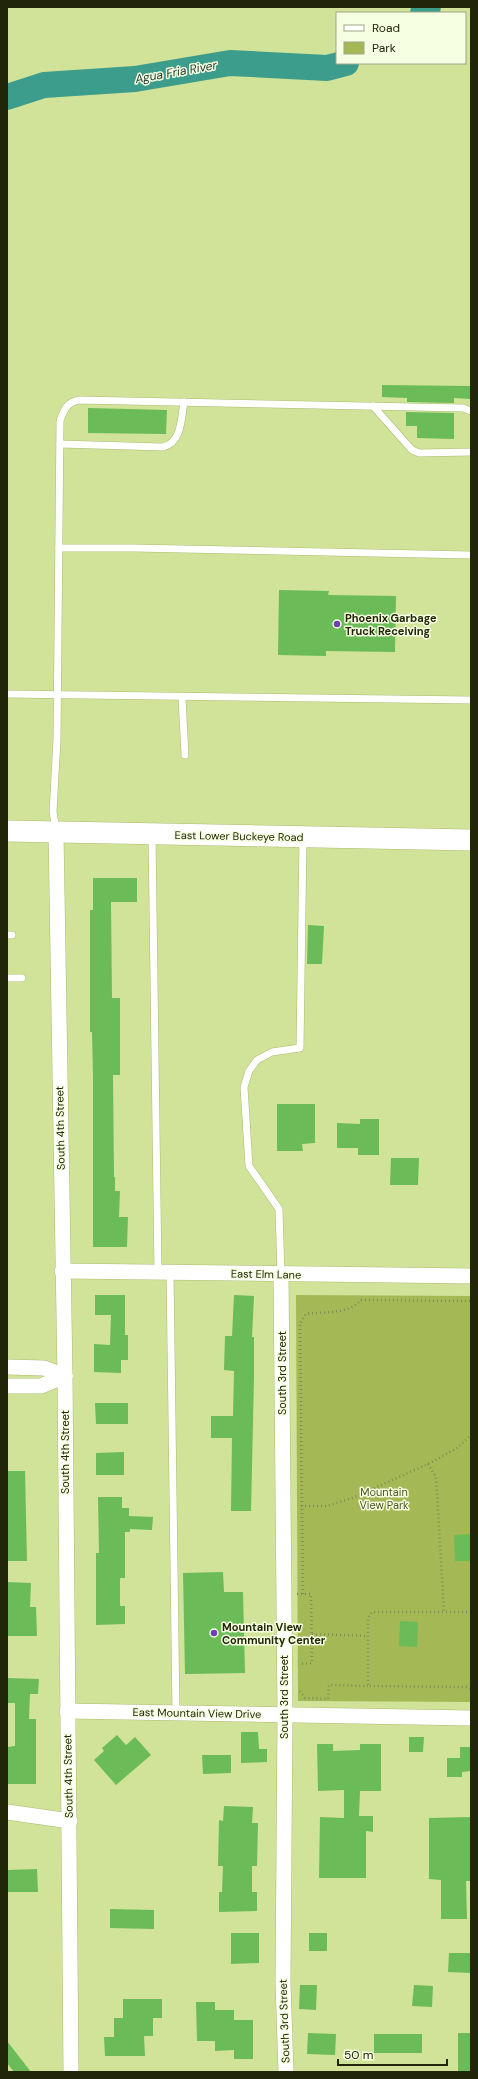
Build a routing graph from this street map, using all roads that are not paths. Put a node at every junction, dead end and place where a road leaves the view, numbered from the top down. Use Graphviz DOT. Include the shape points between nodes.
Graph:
graph roads {
  1 [pos="184,402"];
  2 [pos="373,406"];
  3 [pos="471,411"];
  4 [pos="60,444"];
  5 [pos="471,452"];
  6 [pos="59,548"];
  7 [pos="471,555"];
  8 [pos="7,694"];
  9 [pos="57,696"];
  10 [pos="182,698"];
  11 [pos="471,700"];
  12 [pos="185,755"];
  13 [pos="7,831"];
  14 [pos="56,832"];
  15 [pos="152,835"];
  16 [pos="303,838"];
  17 [pos="471,840"];
  18 [pos="7,978"];
  19 [pos="22,978"];
  20 [pos="62,1271"];
  21 [pos="164,1273"];
  22 [pos="281,1274"];
  23 [pos="471,1276"];
  24 [pos="7,1367"];
  25 [pos="65,1376"];
  26 [pos="7,1386"];
  27 [pos="67,1711"];
  28 [pos="176,1712"];
  29 [pos="285,1714"];
  30 [pos="471,1718"];
  31 [pos="7,1812"];
  32 [pos="70,1820"];
  33 [pos="71,2072"];
  34 [pos="286,2072"];
  1 -- 2 [label="lane"];
  1 -- 4 [label="lane" via="177,436 170,445 163,448"];
  1 -- 4 [label="lane" via="72,402 64,408 60,421"];
  2 -- 3 [label="lane" via="463,408"];
  2 -- 5 [label="lane" via="412,450 419,453"];
  4 -- 6 [label="lane"];
  6 -- 7 [label="lane"];
  6 -- 9 [label="lane"];
  8 -- 9 [label="lane"];
  9 -- 10 [label="lane"];
  9 -- 14 [label="lane" via="52,812"];
  10 -- 11 [label="lane"];
  10 -- 12 [label="lane"];
  13 -- 14 [label="main road, East Lower Buckeye Road"];
  14 -- 15 [label="main road, East Lower Buckeye Road"];
  14 -- 20 [label="street, South 4th Street"];
  15 -- 16 [label="main road, East Lower Buckeye Road"];
  15 -- 21 [label="lane"];
  16 -- 17 [label="main road, East Lower Buckeye Road"];
  16 -- 22 [label="lane" via="300,1048 272,1052 257,1060 249,1071 244,1087 249,1166 279,1209"];
  18 -- 19 [label="lane"];
  20 -- 21 [label="street, East Elm Lane"];
  20 -- 25 [label="street, South 4th Street"];
  21 -- 22 [label="street, East Elm Lane"];
  21 -- 28 [label="lane"];
  22 -- 23 [label="street, East Elm Lane"];
  22 -- 29 [label="street, South 3rd Street"];
  24 -- 25 [label="street" via="44,1368"];
  25 -- 26 [label="street" via="41,1386"];
  25 -- 27 [label="street, South 4th Street"];
  27 -- 28 [label="street, East Mountain View Drive"];
  27 -- 32 [label="street, South 4th Street"];
  28 -- 29 [label="street, East Mountain View Drive"];
  29 -- 30 [label="street, East Mountain View Drive"];
  29 -- 34 [label="street, South 3rd Street" via="283,1983"];
  31 -- 32 [label="street"];
  32 -- 33 [label="street, South 4th Street"];
}
